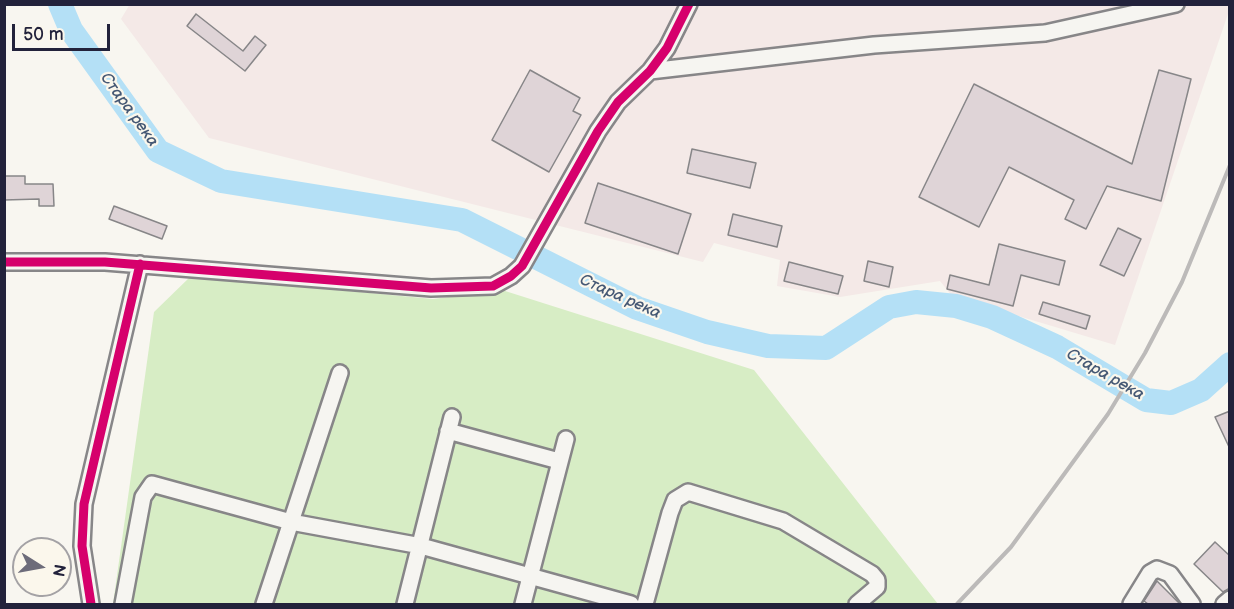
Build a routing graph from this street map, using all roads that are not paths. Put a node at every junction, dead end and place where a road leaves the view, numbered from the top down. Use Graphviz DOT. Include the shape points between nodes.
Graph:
graph roads {
  1 [pos="689,4"];
  2 [pos="1176,4"];
  3 [pos="650,71"];
  4 [pos="4,261"];
  5 [pos="140,264"];
  6 [pos="340,373"];
  7 [pos="566,439"];
  8 [pos="559,461"];
  9 [pos="291,522"];
  10 [pos="421,546"];
  11 [pos="530,578"];
  12 [pos="1230,599"];
  13 [pos="91,604"];
  14 [pos="123,604"];
  15 [pos="264,604"];
  16 [pos="405,604"];
  17 [pos="523,604"];
  18 [pos="631,604"];
  19 [pos="645,604"];
  20 [pos="857,604"];
  21 [pos="1131,604"];
  22 [pos="1192,604"];
  23 [pos="1224,604"];
  1 -- 3 [label="street" via="667,48"];
  2 -- 3 [label="street" via="1045,33 874,45"];
  3 -- 5 [label="street" via="618,102 598,131 522,266 494,286 431,288"];
  4 -- 5 [label="street"];
  5 -- 13 [label="street" via="84,504 82,546"];
  6 -- 9 [label="street"];
  7 -- 8 [label="street"];
  8 -- 10 [label="street" via="450,424"];
  8 -- 11 [label="street"];
  9 -- 10 [label="street"];
  9 -- 14 [label="street" via="152,484 143,497"];
  9 -- 15 [label="street"];
  10 -- 11 [label="street"];
  10 -- 16 [label="street"];
  11 -- 17 [label="street"];
  11 -- 18 [label="street"];
  12 -- 23 [label="street"];
  19 -- 20 [label="street" via="670,513 675,500 687,492 783,521 872,574 877,587"];
  21 -- 22 [label="street" via="1150,573 1157,569 1170,574"];
}
